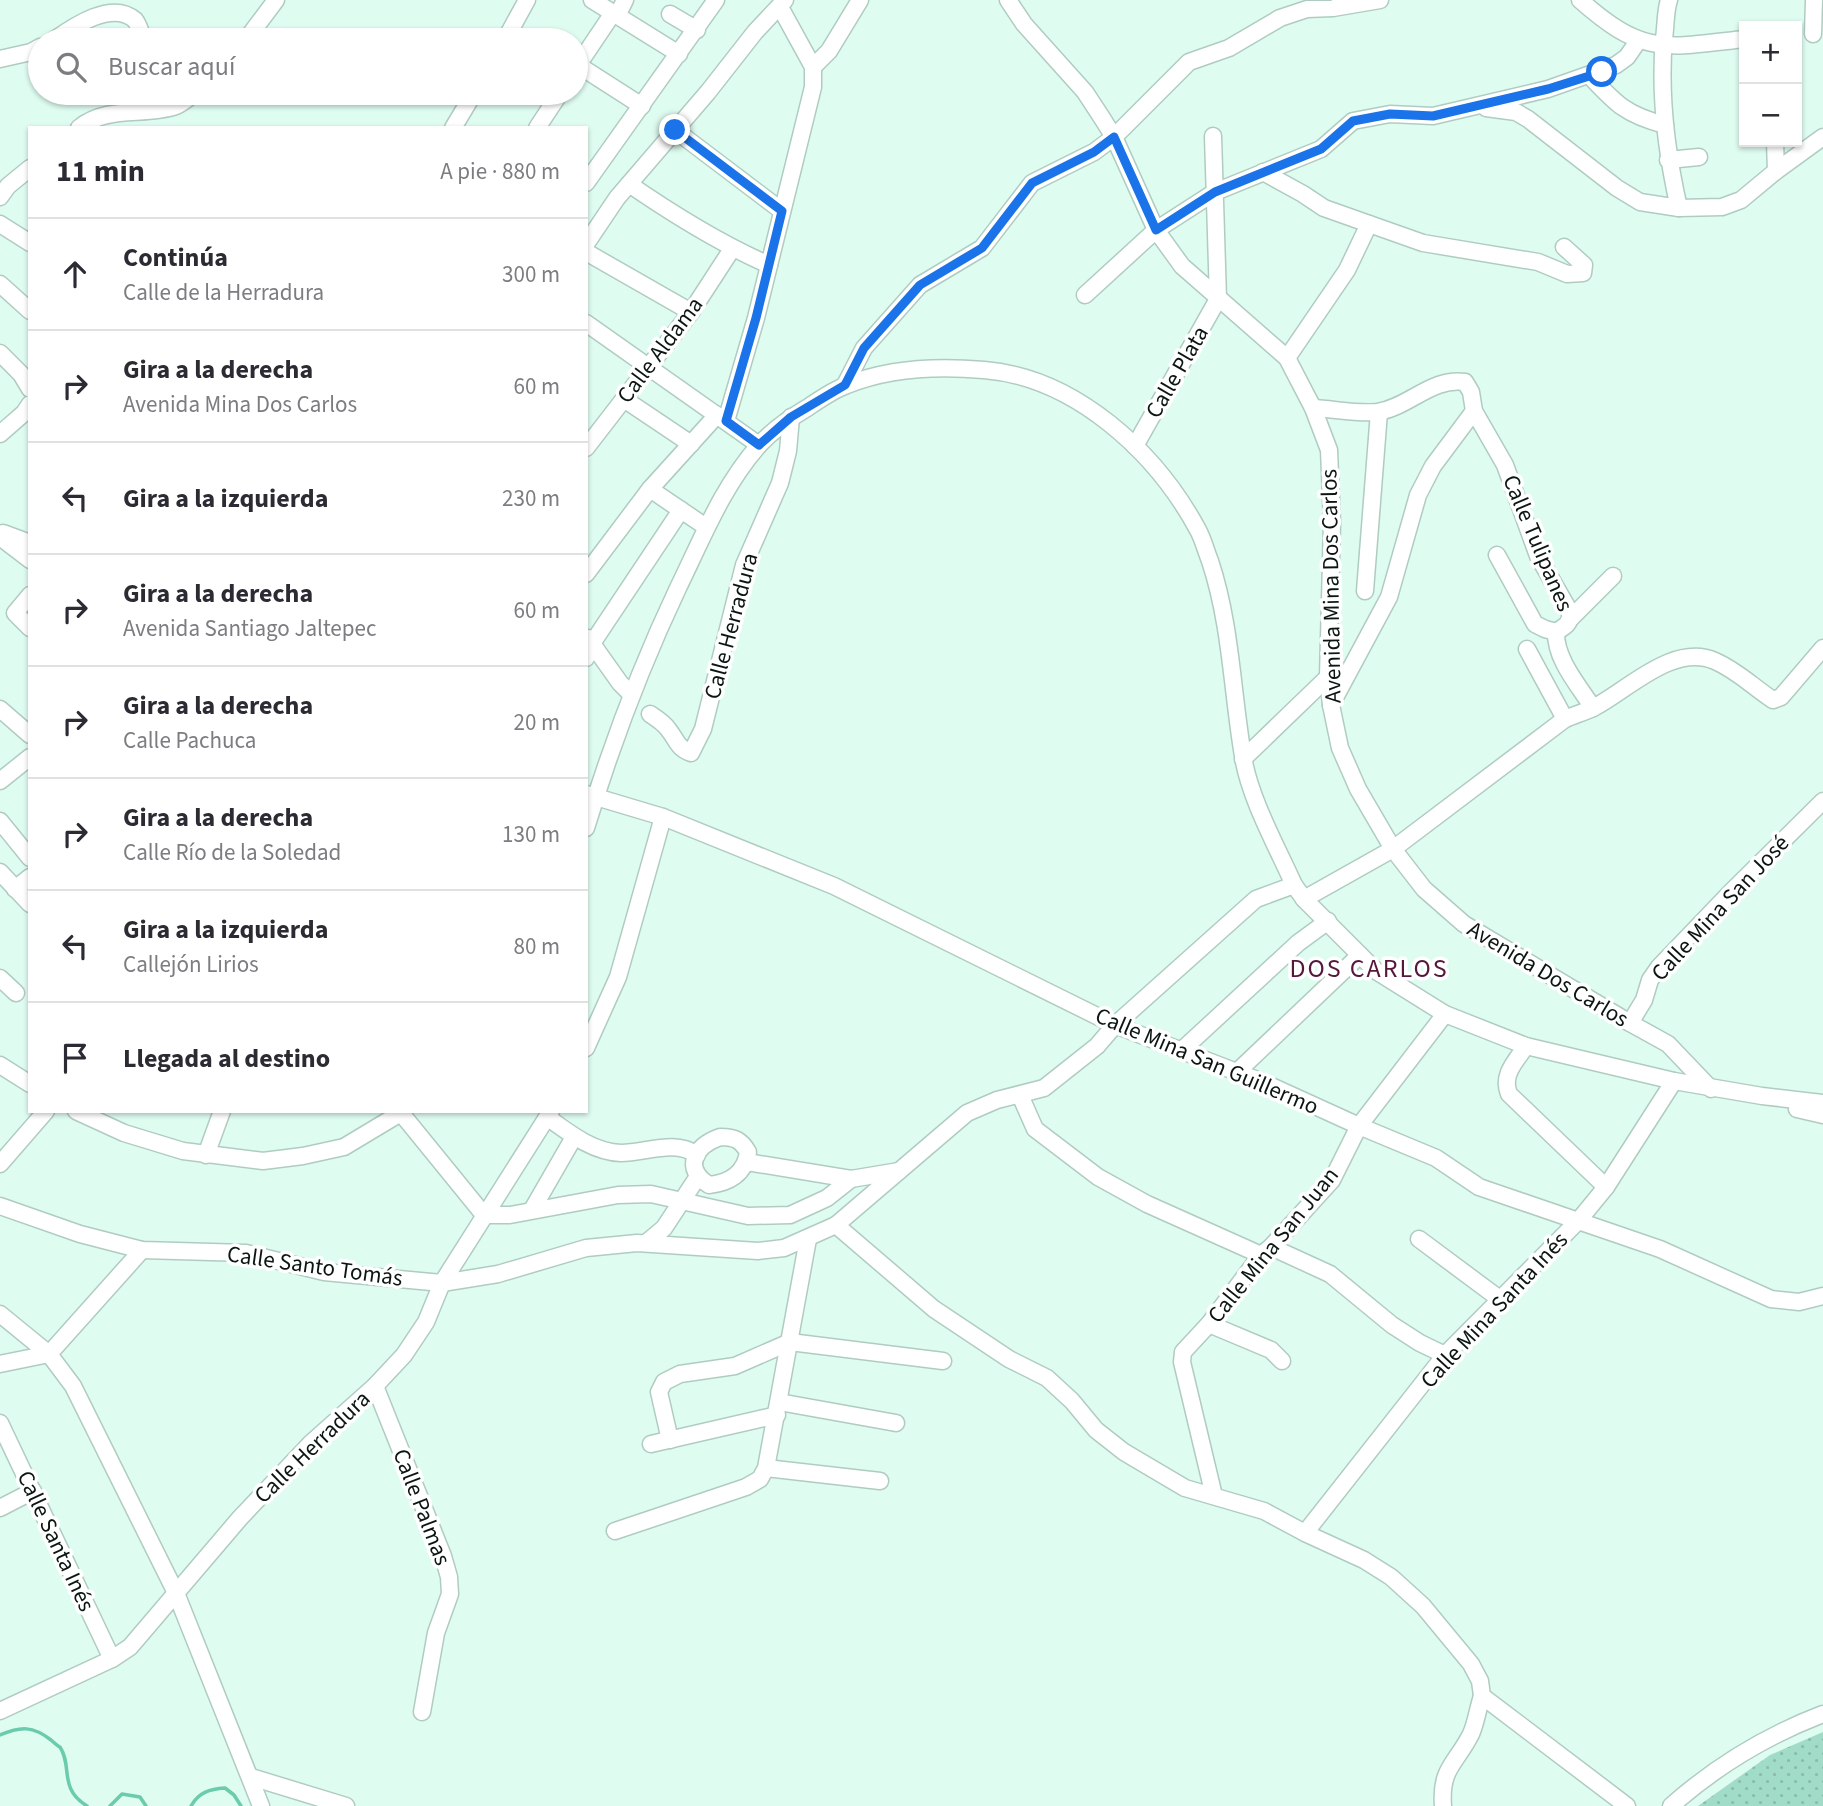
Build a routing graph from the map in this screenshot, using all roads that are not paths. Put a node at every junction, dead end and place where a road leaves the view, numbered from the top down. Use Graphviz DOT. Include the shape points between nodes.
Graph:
graph roads {
  1 [pos="276,0"];
  2 [pos="527,0"];
  3 [pos="592,0"];
  4 [pos="625,0"];
  5 [pos="716,0"];
  6 [pos="860,0"];
  7 [pos="1008,0"];
  8 [pos="1380,0"];
  9 [pos="1580,0"];
  10 [pos="1669,0"];
  11 [pos="1814,0"];
  12 [pos="783,4"];
  13 [pos="615,14"];
  14 [pos="670,14"];
  15 [pos="71,28"];
  16 [pos="139,28"];
  17 [pos="255,28"];
  18 [pos="514,28"];
  19 [pos="697,30"];
  20 [pos="1811,34"];
  21 [pos="1739,40"];
  22 [pos="1638,41"];
  23 [pos="1664,46"];
  24 [pos="588,52"];
  25 [pos="28,53"];
  26 [pos="680,54"];
  27 [pos="0,59"];
  28 [pos="813,67"];
  29 [pos="588,74"];
  30 [pos="1589,75"];
  31 [pos="143,105"];
  32 [pos="467,105"];
  33 [pos="552,105"];
  34 [pos="642,106"];
  35 [pos="1473,106"];
  36 [pos="1665,125"];
  37 [pos="81,126"];
  38 [pos="454,126"];
  39 [pos="538,126"];
  40 [pos="675,130"];
  41 [pos="1213,136"];
  42 [pos="1114,137"];
  43 [pos="1823,137"];
  44 [pos="1775,147"];
  45 [pos="1699,158"];
  46 [pos="1668,160"];
  47 [pos="28,170"];
  48 [pos="1263,172"];
  49 [pos="1776,172"];
  50 [pos="588,180"];
  51 [pos="629,184"];
  52 [pos="1215,192"];
  53 [pos="0,197"];
  54 [pos="1679,208"];
  55 [pos="782,211"];
  56 [pos="0,215"];
  57 [pos="1369,224"];
  58 [pos="6,228"];
  59 [pos="1156,230"];
  60 [pos="588,241"];
  61 [pos="28,242"];
  62 [pos="1564,247"];
  63 [pos="732,249"];
  64 [pos="588,253"];
  65 [pos="769,265"];
  66 [pos="0,284"];
  67 [pos="1085,296"];
  68 [pos="1219,299"];
  69 [pos="28,309"];
  70 [pos="691,312"];
  71 [pos="589,330"];
  72 [pos="0,353"];
  73 [pos="1287,358"];
  74 [pos="649,367"];
  75 [pos="26,368"];
  76 [pos="845,385"];
  77 [pos="624,399"];
  78 [pos="28,407"];
  79 [pos="1313,408"];
  80 [pos="1474,411"];
  81 [pos="1379,412"];
  82 [pos="791,417"];
  83 [pos="722,418"];
  84 [pos="0,434"];
  85 [pos="691,444"];
  86 [pos="588,445"];
  87 [pos="759,445"];
  88 [pos="1135,446"];
  89 [pos="650,489"];
  90 [pos="681,510"];
  91 [pos="706,527"];
  92 [pos="0,534"];
  93 [pos="28,538"];
  94 [pos="1497,555"];
  95 [pos="28,558"];
  96 [pos="588,570"];
  97 [pos="1613,576"];
  98 [pos="1365,591"];
  99 [pos="28,597"];
  100 [pos="1571,618"];
  101 [pos="28,626"];
  102 [pos="1556,632"];
  103 [pos="589,639"];
  104 [pos="1823,648"];
  105 [pos="1527,649"];
  106 [pos="1328,677"];
  107 [pos="631,694"];
  108 [pos="1331,705"];
  109 [pos="1593,708"];
  110 [pos="0,709"];
  111 [pos="650,714"];
  112 [pos="1564,719"];
  113 [pos="28,734"];
  114 [pos="28,759"];
  115 [pos="1243,759"];
  116 [pos="0,780"];
  117 [pos="591,796"];
  118 [pos="1823,801"];
  119 [pos="588,815"];
  120 [pos="663,817"];
  121 [pos="0,821"];
  122 [pos="1393,849"];
  123 [pos="28,856"];
  124 [pos="1,876"];
  125 [pos="28,879"];
  126 [pos="1294,885"];
  127 [pos="15,889"];
  128 [pos="1304,899"];
  129 [pos="28,902"];
  130 [pos="1328,921"];
  131 [pos="1360,955"];
  132 [pos="0,978"];
  133 [pos="16,993"];
  134 [pos="588,1009"];
  135 [pos="1445,1014"];
  136 [pos="602,1015"];
  137 [pos="1630,1023"];
  138 [pos="1115,1025"];
  139 [pos="588,1044"];
  140 [pos="1526,1046"];
  141 [pos="1181,1051"];
  142 [pos="0,1065"];
  143 [pos="1237,1073"];
  144 [pos="1674,1081"];
  145 [pos="28,1083"];
  146 [pos="1711,1088"];
  147 [pos="1020,1094"];
  148 [pos="1762,1096"];
  149 [pos="1823,1103"];
  150 [pos="44,1113"];
  151 [pos="80,1113"];
  152 [pos="221,1113"];
  153 [pos="401,1113"];
  154 [pos="404,1113"];
  155 [pos="549,1114"];
  156 [pos="1823,1115"];
  157 [pos="1359,1126"];
  158 [pos="574,1137"];
  159 [pos="206,1155"];
  160 [pos="697,1155"];
  161 [pos="747,1162"];
  162 [pos="0,1164"];
  163 [pos="899,1171"];
  164 [pos="696,1178"];
  165 [pos="851,1179"];
  166 [pos="1606,1187"];
  167 [pos="680,1202"];
  168 [pos="0,1206"];
  169 [pos="532,1210"];
  170 [pos="484,1215"];
  171 [pos="1578,1220"];
  172 [pos="836,1224"];
  173 [pos="808,1239"];
  174 [pos="1419,1239"];
  175 [pos="646,1243"];
  176 [pos="142,1250"];
  177 [pos="1266,1251"];
  178 [pos="442,1283"];
  179 [pos="1823,1296"];
  180 [pos="1501,1300"];
  181 [pos="0,1314"];
  182 [pos="1209,1324"];
  183 [pos="790,1342"];
  184 [pos="49,1354"];
  185 [pos="1445,1355"];
  186 [pos="1282,1360"];
  187 [pos="943,1361"];
  188 [pos="0,1364"];
  189 [pos="375,1386"];
  190 [pos="778,1409"];
  191 [pos="0,1423"];
  192 [pos="897,1423"];
  193 [pos="670,1440"];
  194 [pos="651,1444"];
  195 [pos="766,1468"];
  196 [pos="880,1481"];
  197 [pos="33,1491"];
  198 [pos="1214,1496"];
  199 [pos="0,1508"];
  200 [pos="615,1531"];
  201 [pos="1305,1533"];
  202 [pos="176,1593"];
  203 [pos="112,1659"];
  204 [pos="1482,1696"];
  205 [pos="0,1711"];
  206 [pos="422,1712"];
  207 [pos="1823,1714"];
  208 [pos="251,1777"];
  209 [pos="261,1806"];
  210 [pos="346,1806"];
  211 [pos="1443,1806"];
  212 [pos="1627,1806"];
  213 [pos="1671,1806"];
  1 -- 17 [label="street"];
  2 -- 18 [label="street"];
  3 -- 13 [label="street"];
  4 -- 13 [label="street"];
  5 -- 19 [label="street"];
  6 -- 28 [label="street" via="829,51"];
  7 -- 42 [label="street, Avenida Mina Dos Carlos" via="1085,92"];
  8 -- 42 [label="street" via="1307,9 1280,18 1229,48 1189,62"];
  9 -- 22 [label="street" via="1606,23"];
  10 -- 23 [label="street"];
  11 -- 20 [label="street"];
  12 -- 28 [label="street"];
  12 -- 40 [label="street"];
  13 -- 24 [label="street"];
  13 -- 26 [label="street"];
  14 -- 19 [label="street"];
  15 -- 16 [label="street" via="105,8 135,19"];
  19 -- 26 [label="street"];
  21 -- 23 [label="street"];
  22 -- 23 [label="street"];
  22 -- 30 [label="street" via="1616,65"];
  23 -- 36 [label="street"];
  25 -- 27 [label="street"];
  26 -- 34 [label="street"];
  28 -- 55 [label="street" via="813,87"];
  29 -- 34 [label="street"];
  30 -- 35 [label="street"];
  30 -- 36 [label="street" via="1625,111"];
  31 -- 37 [label="street" via="89,119"];
  32 -- 38 [label="street"];
  33 -- 39 [label="street"];
  34 -- 50 [label="street"];
  35 -- 48 [label="street" via="1433,116 1390,114 1353,121 1321,149"];
  35 -- 54 [label="street" via="1516,112 1640,202"];
  36 -- 46 [label="street"];
  40 -- 51 [label="street"];
  40 -- 55 [label="street"];
  41 -- 52 [label="street"];
  42 -- 59 [label="street, Avenida Mina Dos Carlos"];
  42 -- 76 [label="street" via="1032,183 982,248 920,285 864,348"];
  43 -- 49 [label="street"];
  44 -- 49 [label="street"];
  45 -- 46 [label="street"];
  46 -- 54 [label="street"];
  47 -- 53 [label="street"];
  48 -- 52 [label="street"];
  48 -- 57 [label="street" via="1324,208"];
  49 -- 54 [label="street" via="1741,200 1722,207"];
  51 -- 60 [label="street"];
  51 -- 63 [label="street"];
  52 -- 59 [label="street"];
  52 -- 68 [label="street"];
  55 -- 65 [label="street"];
  56 -- 58 [label="street"];
  57 -- 62 [label="street" via="1423,243 1538,262 1567,274 1583,273 1584,265"];
  57 -- 73 [label="street" via="1347,270"];
  58 -- 61 [label="street"];
  59 -- 67 [label="street"];
  59 -- 68 [label="street, Avenida Mina Dos Carlos" via="1182,266"];
  63 -- 65 [label="street"];
  63 -- 70 [label="street, Calle Aldama"];
  64 -- 70 [label="street"];
  65 -- 83 [label="street"];
  66 -- 69 [label="street"];
  68 -- 73 [label="street, Avenida Mina Dos Carlos"];
  68 -- 88 [label="street, Calle Plata"];
  70 -- 74 [label="street, Calle Aldama"];
  71 -- 74 [label="street"];
  72 -- 75 [label="street"];
  73 -- 79 [label="street, Avenida Mina Dos Carlos"];
  74 -- 77 [label="street, Calle Aldama"];
  74 -- 83 [label="street"];
  76 -- 82 [label="street"];
  76 -- 88 [label="street" via="935,368 999,371 1032,379 1070,397"];
  77 -- 85 [label="street"];
  77 -- 86 [label="street, Calle Aldama"];
  78 -- 84 [label="street"];
  79 -- 81 [label="street"];
  79 -- 106 [label="street, Avenida Mina Dos Carlos" via="1329,450"];
  80 -- 81 [label="street, Calle Tulipanes" via="1471,392 1465,382 1457,381 1421,391"];
  80 -- 100 [label="street, Calle Tulipanes" via="1505,465 1538,556"];
  80 -- 108 [label="street" via="1418,495 1389,597"];
  81 -- 98 [label="street"];
  82 -- 87 [label="street"];
  82 -- 111 [label="street, Calle Herradura" via="780,483 744,565 703,729 691,753 674,742 669,730"];
  83 -- 85 [label="street"];
  83 -- 87 [label="street"];
  85 -- 89 [label="street"];
  87 -- 91 [label="street"];
  88 -- 115 [label="street" via="1200,532 1222,601"];
  89 -- 90 [label="street"];
  89 -- 96 [label="street"];
  90 -- 91 [label="street"];
  90 -- 103 [label="street"];
  91 -- 107 [label="street"];
  92 -- 93 [label="street"];
  92 -- 95 [label="street"];
  94 -- 102 [label="street" via="1535,624"];
  97 -- 100 [label="street"];
  99 -- 101 [label="street" via="15,613"];
  100 -- 102 [label="street, Calle Tulipanes"];
  102 -- 109 [label="street, Calle Tulipanes" via="1555,643"];
  103 -- 107 [label="street"];
  104 -- 109 [label="street" via="1781,697 1773,700 1741,674 1694,656 1669,662"];
  105 -- 112 [label="street"];
  106 -- 108 [label="street, Avenida Mina Dos Carlos"];
  106 -- 115 [label="street"];
  107 -- 117 [label="street"];
  108 -- 122 [label="street, Avenida Mina Dos Carlos" via="1340,748"];
  109 -- 112 [label="street"];
  110 -- 113 [label="street"];
  112 -- 122 [label="street"];
  114 -- 116 [label="street"];
  115 -- 126 [label="street"];
  117 -- 119 [label="street"];
  117 -- 120 [label="street, Calle Mina San Guillermo"];
  118 -- 137 [label="street, Calle Mina San José" via="1659,967"];
  120 -- 136 [label="street" via="618,977"];
  120 -- 138 [label="street, Calle Mina San Guillermo" via="835,886"];
  121 -- 123 [label="street"];
  122 -- 128 [label="street"];
  122 -- 137 [label="street, Avenida Dos Carlos" via="1424,889 1464,923"];
  124 -- 127 [label="street"];
  125 -- 127 [label="street"];
  126 -- 128 [label="street"];
  126 -- 138 [label="street, Calle Santo Tomás" via="1256,899"];
  127 -- 129 [label="street"];
  128 -- 130 [label="street"];
  130 -- 131 [label="street"];
  130 -- 141 [label="street"];
  131 -- 135 [label="street" via="1376,971"];
  131 -- 143 [label="street"];
  132 -- 133 [label="street"];
  134 -- 136 [label="street"];
  135 -- 140 [label="street"];
  135 -- 157 [label="street, Calle Mina San Juan"];
  136 -- 139 [label="street"];
  137 -- 146 [label="street, Avenida Dos Carlos" via="1668,1044"];
  138 -- 141 [label="street, Calle Mina San Guillermo"];
  138 -- 147 [label="street, Calle Santo Tomás" via="1097,1046 1044,1088"];
  140 -- 144 [label="street"];
  140 -- 166 [label="street" via="1509,1071 1508,1094"];
  141 -- 143 [label="street, Calle Mina San Guillermo"];
  142 -- 145 [label="street"];
  143 -- 157 [label="street, Calle Mina San Guillermo"];
  144 -- 146 [label="street"];
  144 -- 166 [label="street, Calle Mina Santa Inés"];
  146 -- 148 [label="street"];
  147 -- 163 [label="street, Calle Santo Tomás" via="967,1113"];
  147 -- 177 [label="street" via="1035,1129 1098,1177 1147,1204"];
  148 -- 149 [label="street"];
  148 -- 156 [label="street"];
  150 -- 162 [label="street"];
  151 -- 159 [label="street" via="124,1133"];
  152 -- 159 [label="street"];
  153 -- 159 [label="street" via="344,1147 303,1156 263,1161"];
  154 -- 170 [label="street"];
  155 -- 158 [label="street"];
  155 -- 170 [label="street, Calle Herradura"];
  157 -- 171 [label="street, Calle Mina San Guillermo" via="1436,1158 1479,1186"];
  157 -- 177 [label="street, Calle Mina San Juan" via="1332,1180"];
  158 -- 160 [label="street" via="622,1153 662,1147 689,1149"];
  158 -- 169 [label="street"];
  160 -- 161 [label="street" via="709,1141 732,1137 748,1152"];
  160 -- 164 [label="street" via="692,1168"];
  161 -- 164 [label="street" via="734,1178 719,1184"];
  161 -- 165 [label="street"];
  163 -- 165 [label="street"];
  163 -- 172 [label="street, Calle Santo Tomás"];
  164 -- 167 [label="street"];
  165 -- 167 [label="street" via="827,1198 790,1215 748,1216"];
  166 -- 171 [label="street, Calle Mina Santa Inés"];
  167 -- 169 [label="street" via="651,1194 618,1195"];
  167 -- 175 [label="street" via="664,1228"];
  168 -- 176 [label="street, Calle Santo Tomás"];
  169 -- 170 [label="street"];
  170 -- 178 [label="street, Calle Herradura"];
  171 -- 179 [label="street, Calle Mina San Guillermo" via="1660,1248 1771,1299 1799,1302"];
  171 -- 180 [label="street, Calle Mina Santa Inés"];
  172 -- 173 [label="street, Calle Santo Tomás"];
  172 -- 198 [label="street" via="934,1309 1009,1359 1047,1378 1096,1430 1124,1452 1185,1488"];
  173 -- 175 [label="street, Calle Santo Tomás" via="758,1251"];
  173 -- 183 [label="street"];
  174 -- 180 [label="street"];
  175 -- 178 [label="street, Calle Santo Tomás" via="586,1248 498,1274"];
  176 -- 178 [label="street, Calle Santo Tomás" via="246,1253 324,1272"];
  176 -- 184 [label="street"];
  177 -- 182 [label="street, Calle Mina San Juan"];
  177 -- 185 [label="street" via="1330,1274 1392,1325"];
  178 -- 189 [label="street, Calle Herradura" via="426,1322"];
  180 -- 185 [label="street, Calle Mina Santa Inés"];
  181 -- 184 [label="street"];
  182 -- 186 [label="street" via="1270,1350"];
  182 -- 198 [label="street, Calle Mina San Juan" via="1183,1352 1182,1362"];
  183 -- 187 [label="street"];
  183 -- 190 [label="street"];
  183 -- 193 [label="street" via="735,1366 680,1374 664,1382 659,1392"];
  184 -- 188 [label="street"];
  184 -- 202 [label="street" via="73,1385"];
  185 -- 201 [label="street, Calle Mina Santa Inés"];
  189 -- 202 [label="street, Calle Herradura" via="311,1443"];
  189 -- 206 [label="street, Calle Palmas" via="449,1577 450,1594 436,1633"];
  190 -- 192 [label="street"];
  190 -- 193 [label="street"];
  190 -- 195 [label="street"];
  191 -- 197 [label="street, Calle Santa Inés"];
  193 -- 194 [label="street"];
  195 -- 196 [label="street"];
  195 -- 200 [label="street" via="760,1479 746,1487"];
  197 -- 199 [label="street"];
  197 -- 203 [label="street, Calle Santa Inés"];
  198 -- 201 [label="street" via="1264,1511"];
  201 -- 204 [label="street" via="1364,1560 1423,1606 1471,1664"];
  202 -- 203 [label="street, Calle Herradura" via="130,1647"];
  202 -- 208 [label="street"];
  203 -- 205 [label="street, Calle Herradura"];
  204 -- 211 [label="street" via="1471,1734 1442,1783"];
  204 -- 212 [label="street"];
  207 -- 213 [label="street" via="1761,1742"];
  208 -- 209 [label="street"];
  208 -- 210 [label="street"];
}
